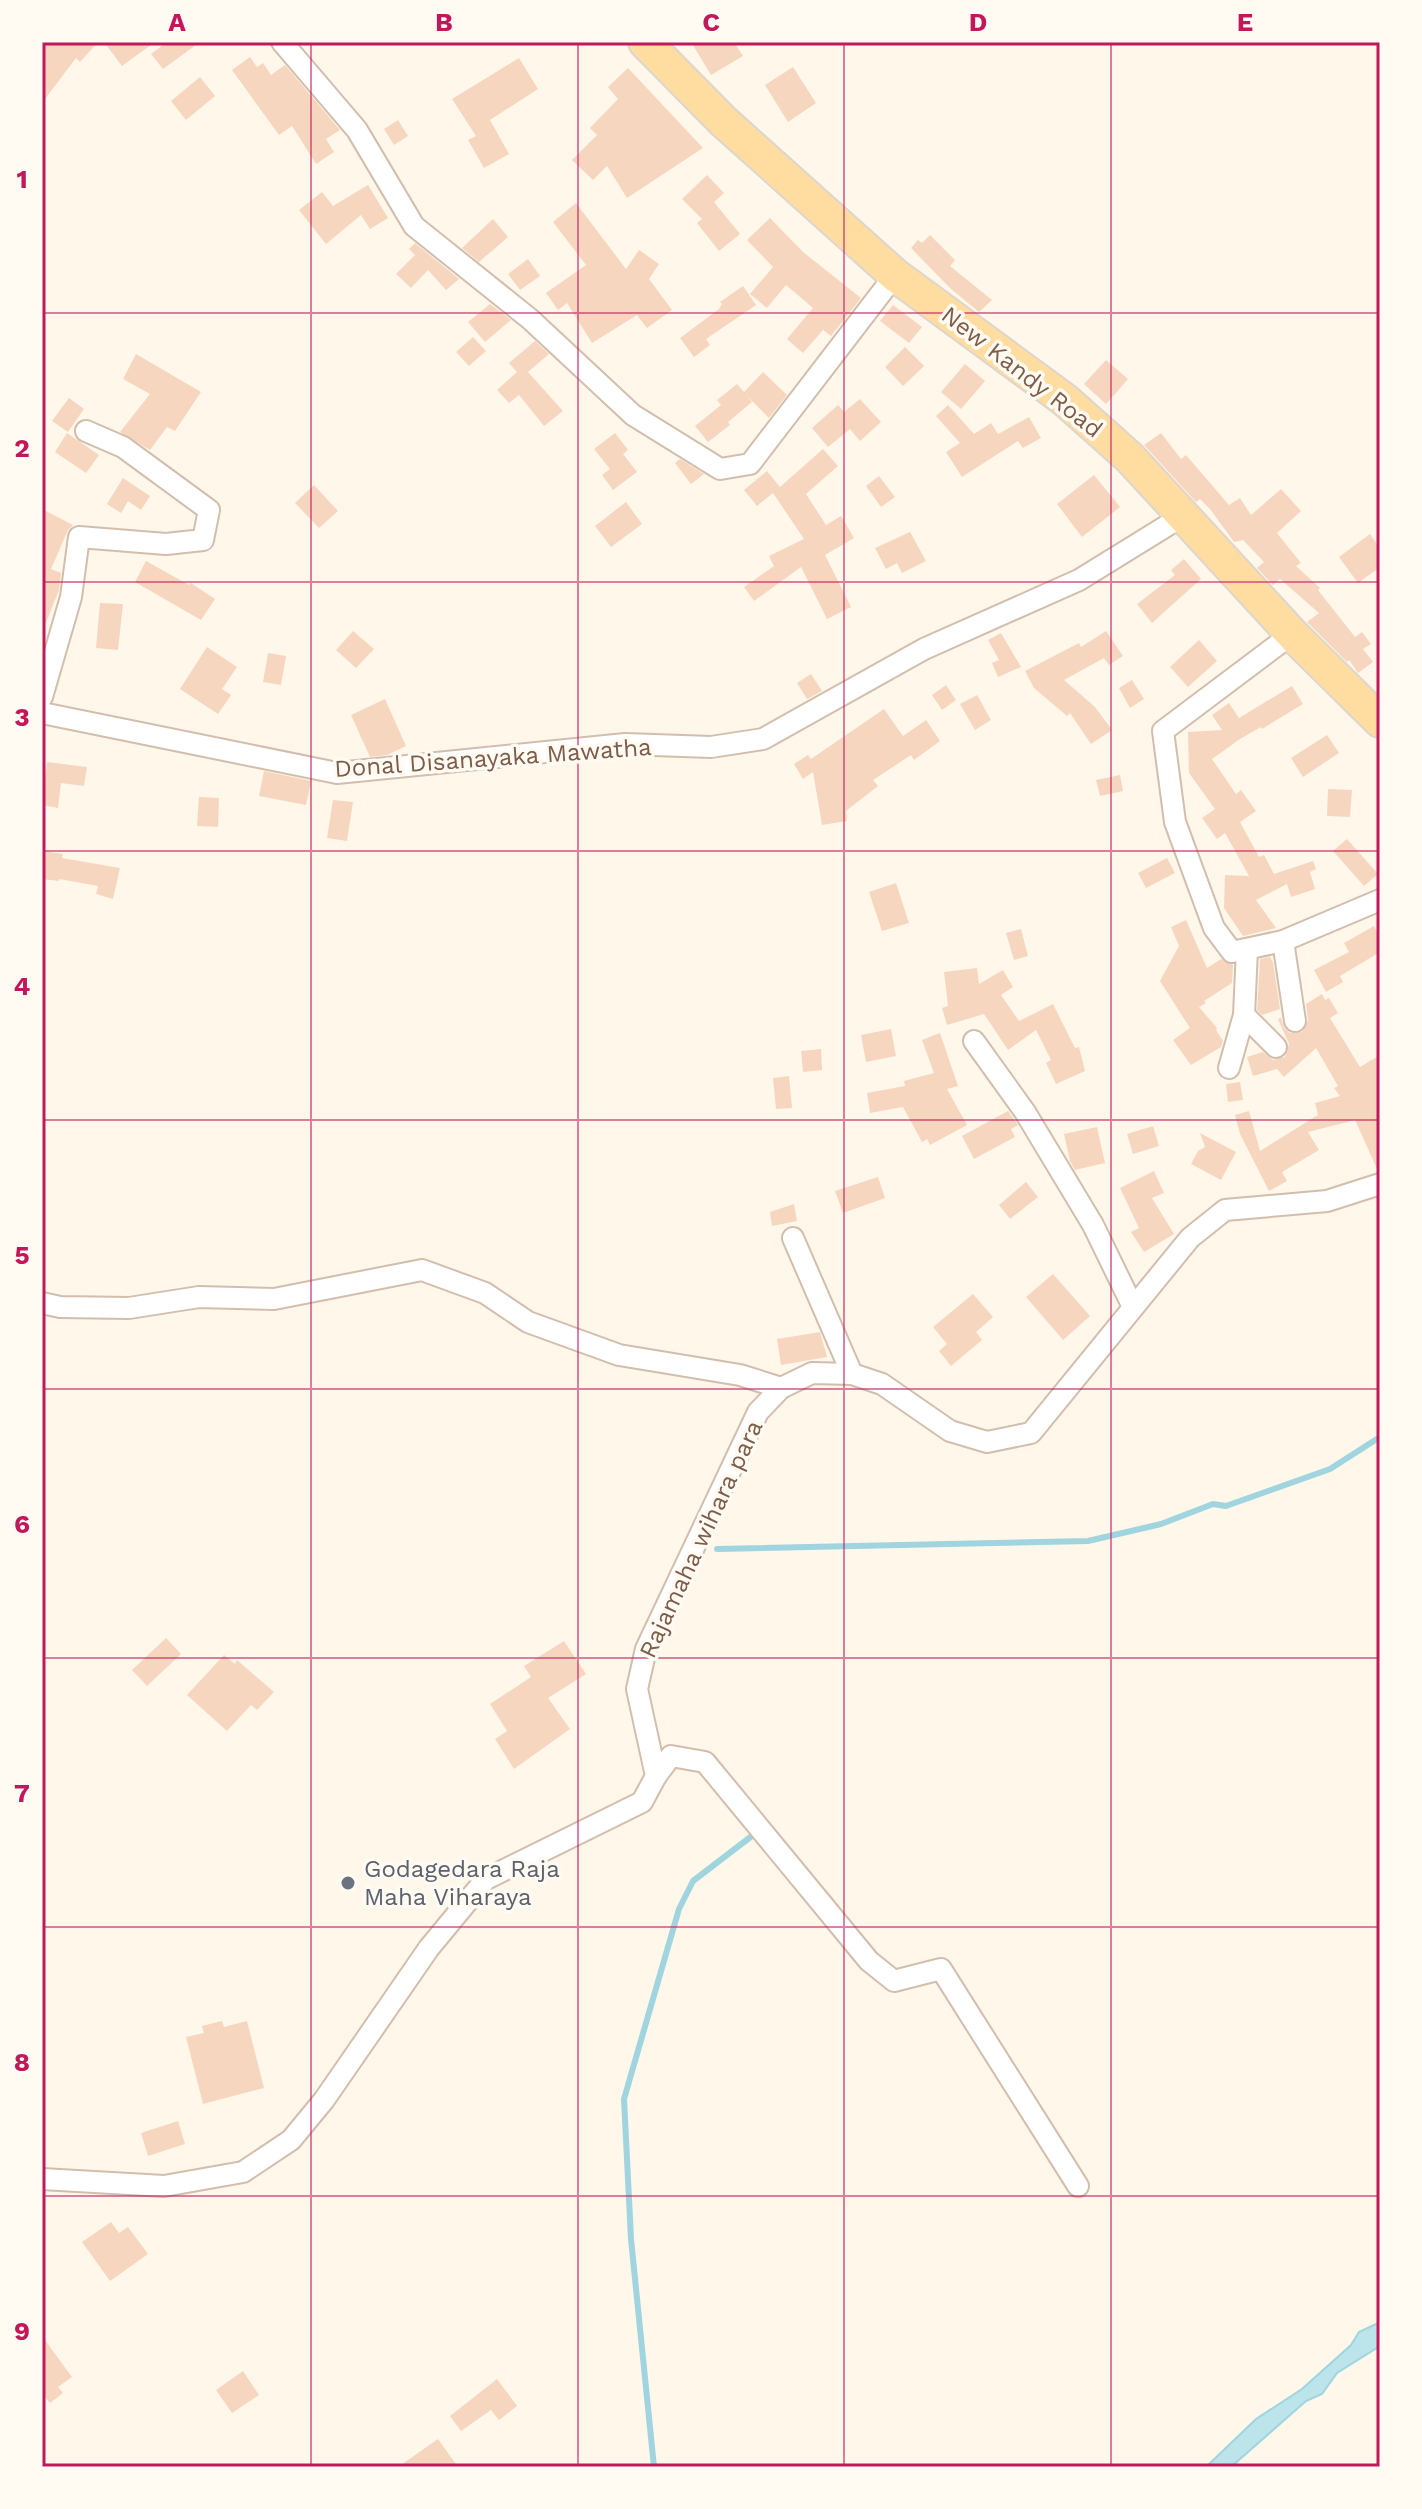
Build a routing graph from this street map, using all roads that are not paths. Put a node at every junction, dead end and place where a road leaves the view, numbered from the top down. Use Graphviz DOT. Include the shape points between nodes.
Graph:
graph roads {
  1 [pos="282,42"];
  2 [pos="645,42"];
  3 [pos="895,275"];
  4 [pos="86,431"];
  5 [pos="1181,517"];
  6 [pos="1292,634"];
  7 [pos="42,697"];
  8 [pos="42,713"];
  9 [pos="1380,721"];
  10 [pos="1373,904"];
  11 [pos="1380,923"];
  12 [pos="1283,941"];
  13 [pos="1247,949"];
  14 [pos="1244,1015"];
  15 [pos="1295,1021"];
  16 [pos="974,1041"];
  17 [pos="1276,1047"];
  18 [pos="1229,1068"];
  19 [pos="1380,1184"];
  20 [pos="793,1238"];
  21 [pos="42,1303"];
  22 [pos="1133,1307"];
  23 [pos="852,1374"];
  24 [pos="781,1388"];
  25 [pos="656,1776"];
  26 [pos="42,2179"];
  27 [pos="1078,2186"];
  1 -- 3 [label="street" via="357,130 414,226 530,319 633,415 720,469 750,464"];
  2 -- 3 [label="main road, New Kandy Road" via="723,121"];
  3 -- 5 [label="main road, New Kandy Road" via="1065,400 1130,458"];
  4 -- 7 [label="street" via="123,447 209,510 203,540 166,544 79,537 71,597"];
  5 -- 6 [label="main road, New Kandy Road"];
  5 -- 8 [label="street, Donal Disanayaka Mawatha" via="1079,580 924,649 763,739 711,747 625,744 337,773"];
  6 -- 9 [label="main road, New Kandy Road"];
  6 -- 13 [label="street" via="1163,731 1175,822 1214,928 1232,952"];
  10 -- 11 [label="street"];
  10 -- 12 [label="street"];
  12 -- 13 [label="street"];
  12 -- 15 [label="street"];
  13 -- 14 [label="street"];
  14 -- 17 [label="street"];
  14 -- 18 [label="street"];
  16 -- 22 [label="street" via="1025,1112 1093,1225"];
  19 -- 22 [label="street, Rajamaha wihara para" via="1327,1201 1225,1210 1190,1238"];
  20 -- 23 [label="street"];
  21 -- 24 [label="street" via="129,1308 199,1297 274,1299 422,1270 485,1293 528,1322 619,1355 740,1375"];
  22 -- 23 [label="street, Rajamaha wihara para" via="1031,1433 987,1442 950,1431 882,1384"];
  23 -- 24 [label="street, Rajamaha wihara para" via="812,1373"];
  24 -- 25 [label="street, Rajamaha wihara para" via="758,1412 646,1649 637,1689"];
  25 -- 26 [label="street" via="642,1802 486,1879 429,1948 291,2140 243,2172 164,2186"];
  25 -- 27 [label="street" via="671,1756 705,1762 869,1961 894,1981 941,1969"];
}
